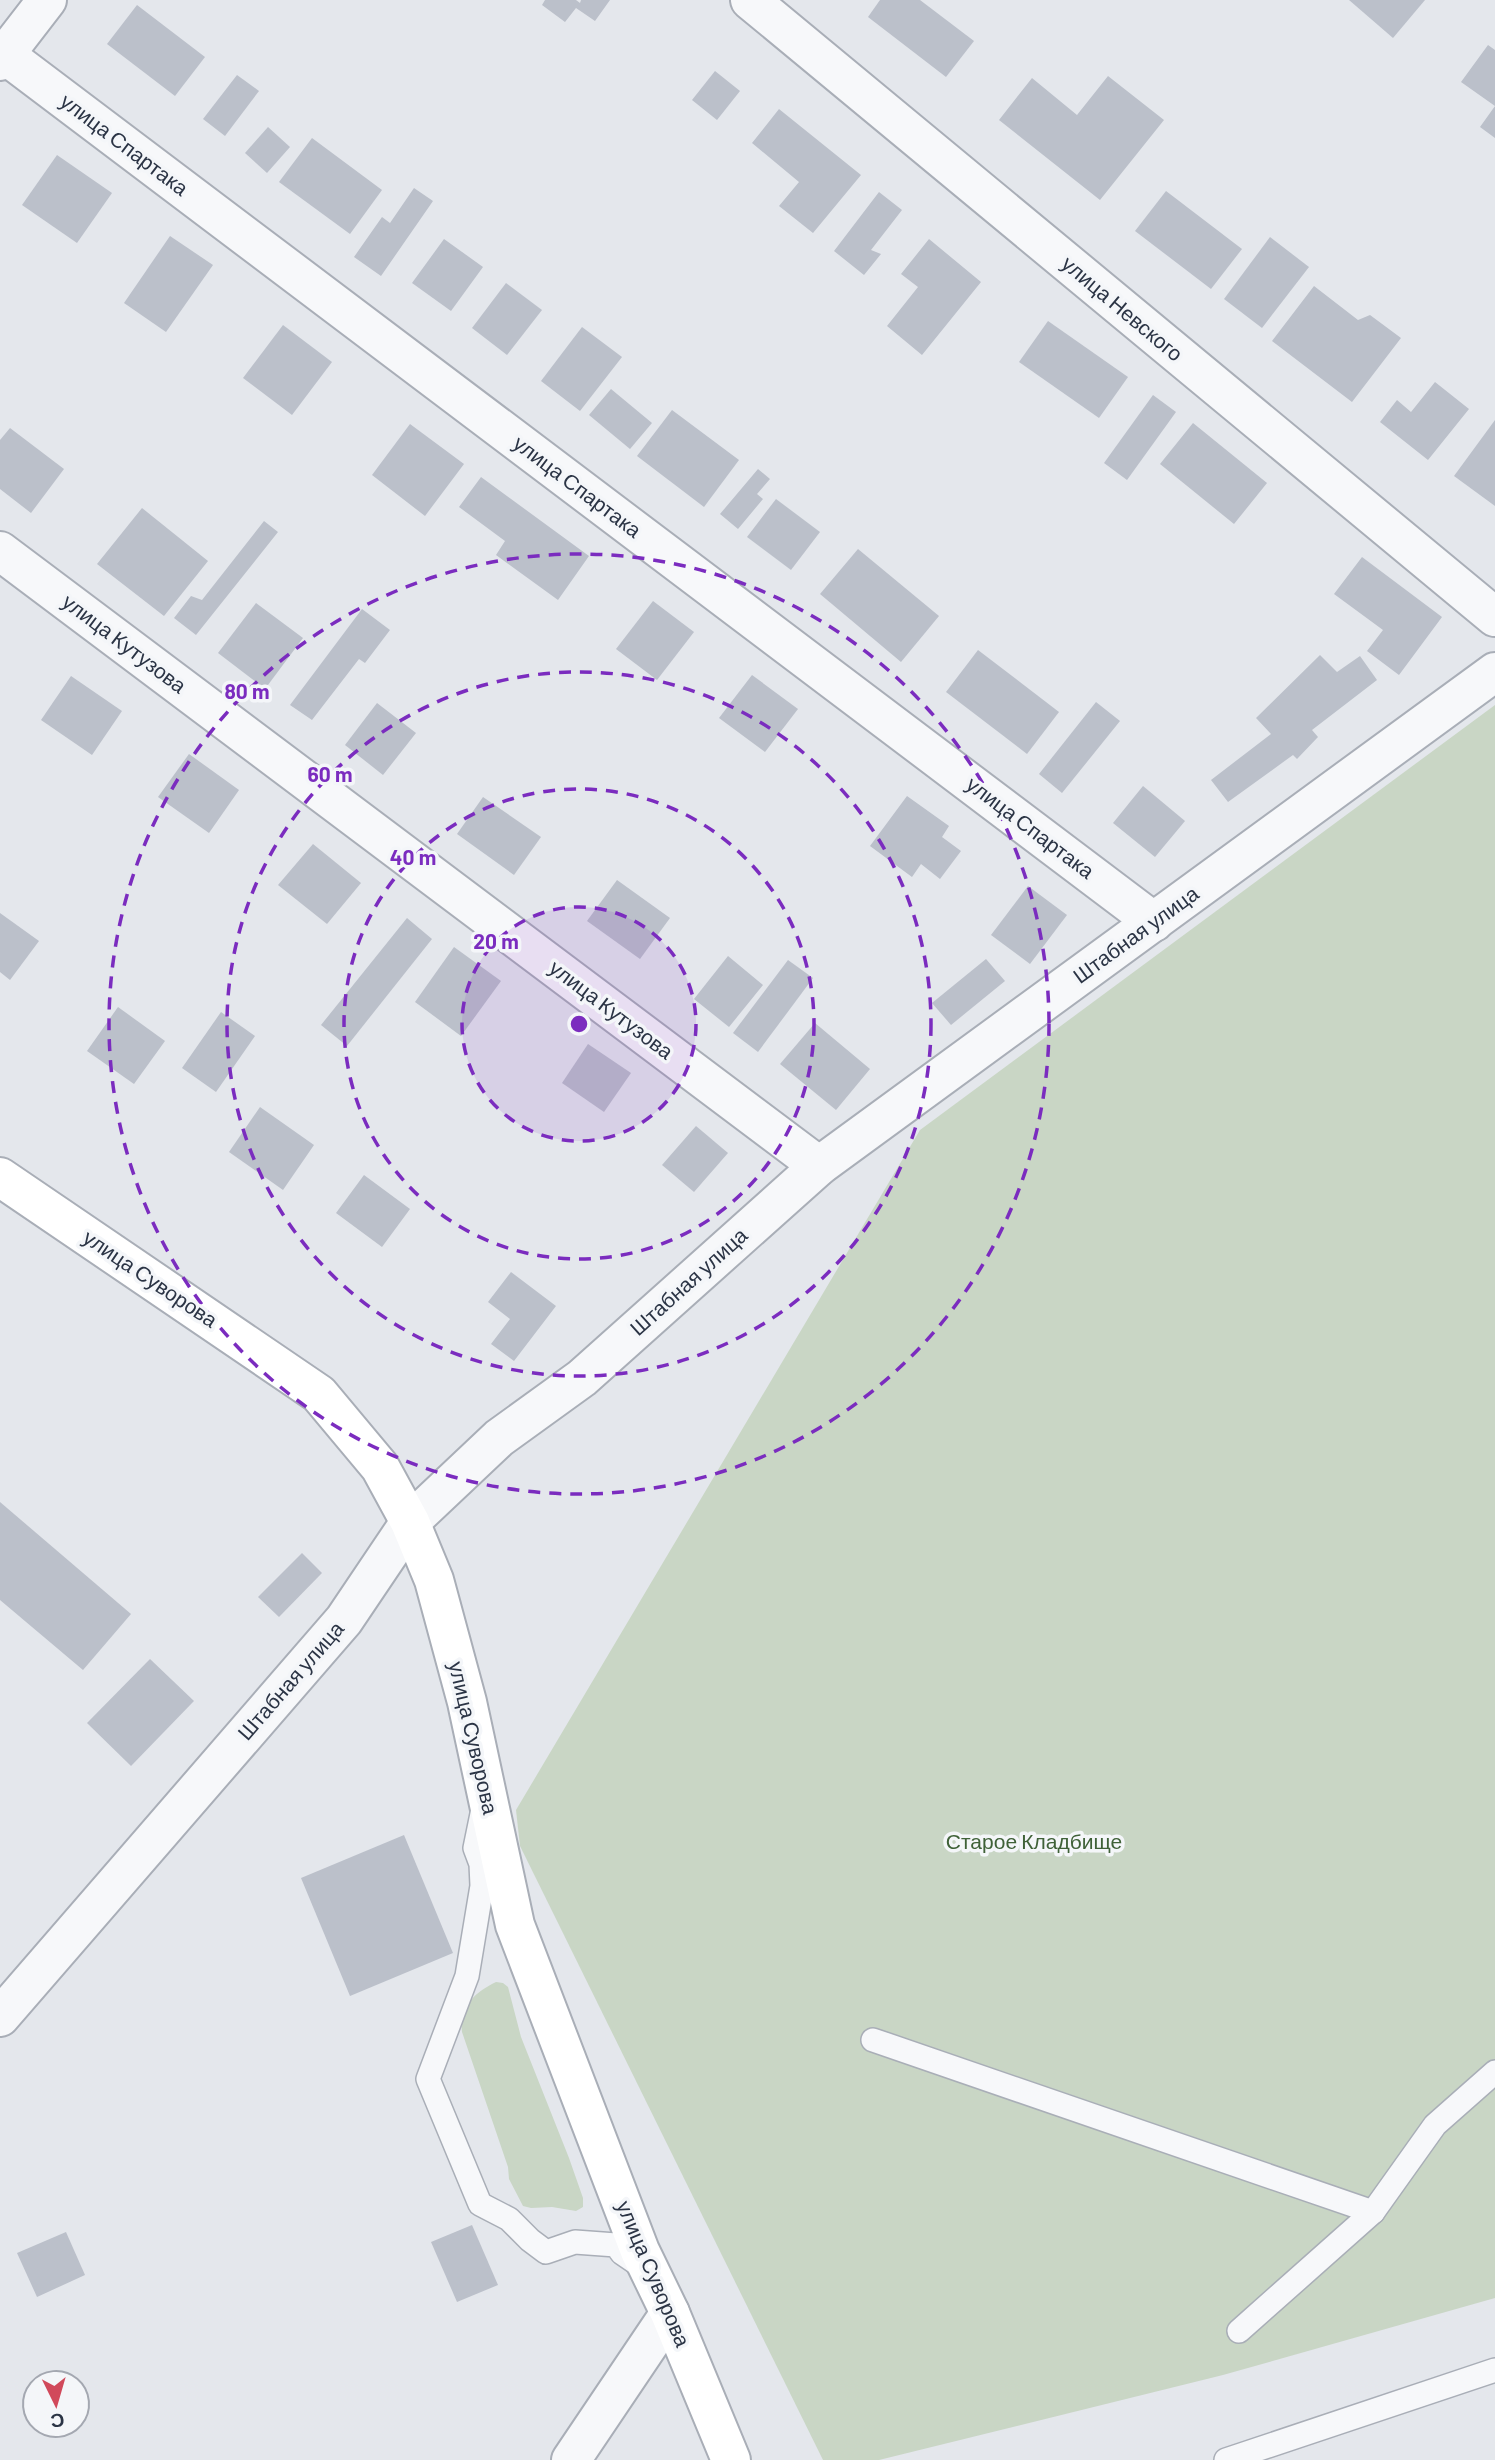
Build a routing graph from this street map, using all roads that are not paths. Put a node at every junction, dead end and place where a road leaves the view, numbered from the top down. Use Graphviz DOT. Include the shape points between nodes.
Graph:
graph roads {
  1 [pos="47,0"];
  2 [pos="750,0"];
  3 [pos="2,56"];
  4 [pos="0,551"];
  5 [pos="1495,617"];
  6 [pos="1495,672"];
  7 [pos="1154,922"];
  8 [pos="819,1166"];
  9 [pos="0,1177"];
  10 [pos="410,1522"];
  11 [pos="486,1791"];
  12 [pos="0,2017"];
  13 [pos="873,2040"];
  14 [pos="1495,2072"];
  15 [pos="1373,2212"];
  16 [pos="652,2274"];
  17 [pos="670,2313"];
  18 [pos="1239,2331"];
  19 [pos="1495,2370"];
  20 [pos="571,2460"];
  21 [pos="732,2460"];
  22 [pos="1226,2460"];
  1 -- 3 [label="street"];
  2 -- 5 [label="street, улица Невского"];
  3 -- 7 [label="street, улица Спартака"];
  4 -- 8 [label="street, улица Кутузова"];
  6 -- 7 [label="street, Штабная улица"];
  7 -- 8 [label="street, Штабная улица"];
  8 -- 10 [label="street, Штабная улица" via="582,1378 499,1438"];
  9 -- 10 [label="street, улица Суворова" via="319,1394 380,1467"];
  10 -- 11 [label="street, улица Суворова" via="433,1580"];
  10 -- 12 [label="street, Штабная улица" via="344,1620"];
  11 -- 16 [label="street, улица Суворова" via="515,1925"];
  11 -- 16 [label="lane" via="475,1847 482,1886 467,1976 428,2079 480,2204 509,2219 546,2252 575,2242 616,2245"];
  13 -- 15 [label="lane"];
  14 -- 15 [label="lane" via="1435,2124"];
  15 -- 18 [label="lane"];
  16 -- 17 [label="street, улица Суворова"];
  17 -- 20 [label="street"];
  17 -- 21 [label="street, улица Суворова"];
  19 -- 22 [label="lane"];
}
